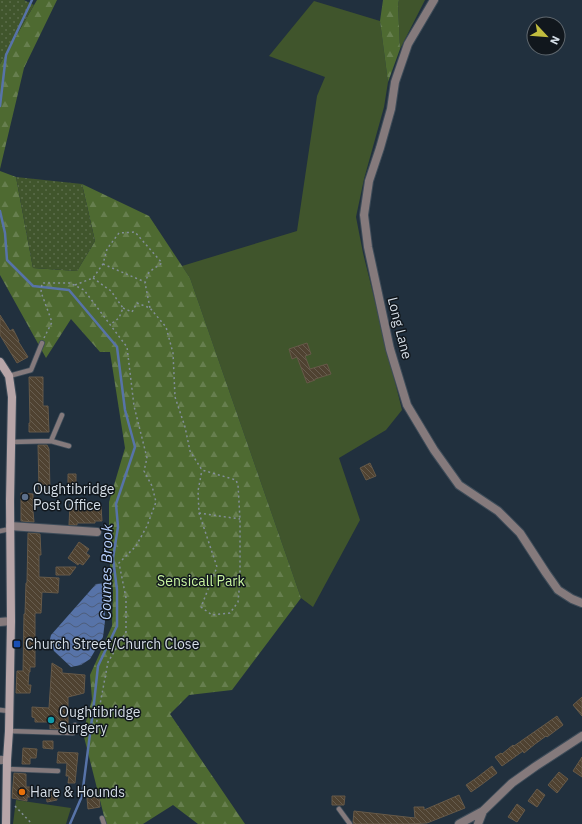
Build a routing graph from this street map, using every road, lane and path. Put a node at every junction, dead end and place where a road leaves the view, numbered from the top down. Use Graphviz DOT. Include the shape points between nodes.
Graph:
graph roads {
  1 [pos="434,0"];
  2 [pos="102,264"];
  3 [pos="93,278"];
  4 [pos="145,282"];
  5 [pos="75,285"];
  6 [pos="123,308"];
  7 [pos="150,308"];
  8 [pos="111,324"];
  9 [pos="42,343"];
  10 [pos="0,362"];
  11 [pos="9,376"];
  12 [pos="62,415"];
  13 [pos="52,441"];
  14 [pos="11,442"];
  15 [pos="69,446"];
  16 [pos="202,470"];
  17 [pos="199,513"];
  18 [pos="240,519"];
  19 [pos="10,528"];
  20 [pos="0,531"];
  21 [pos="97,532"];
  22 [pos="582,603"];
  23 [pos="11,621"];
  24 [pos="0,622"];
  25 [pos="0,710"];
  26 [pos="9,711"];
  27 [pos="75,725"];
  28 [pos="84,729"];
  29 [pos="9,731"];
  30 [pos="582,736"];
  31 [pos="3,760"];
  32 [pos="7,769"];
  33 [pos="58,771"];
  34 [pos="16,806"];
  35 [pos="339,809"];
  36 [pos="483,811"];
  37 [pos="102,818"];
  38 [pos="6,824"];
  39 [pos="32,824"];
  40 [pos="104,824"];
  41 [pos="350,824"];
  42 [pos="459,824"];
  43 [pos="478,824"];
  1 -- 22 [label="street, Long Lane" via="408,44 395,82 391,109 369,181 364,215 368,247 390,349 407,405 459,485 498,511 520,533 558,590"];
  2 -- 3 [label="path"];
  2 -- 4 [label="path"];
  2 -- 4 [label="path" via="107,249 119,233 134,232 162,263 149,272"];
  3 -- 5 [label="path"];
  3 -- 6 [label="path" via="111,291"];
  4 -- 7 [label="path"];
  5 -- 9 [label="path" via="42,283 41,292 52,322"];
  5 -- 28 [label="path" via="84,290 128,347 134,406 147,458 144,471 152,486 156,502 136,546 119,563 126,598 126,632 108,662 95,731"];
  6 -- 7 [label="path" via="132,312 137,302"];
  6 -- 8 [label="path" via="119,318"];
  7 -- 16 [label="path" via="166,327 173,353 175,397 190,451"];
  9 -- 11 [label="lane" via="31,370"];
  10 -- 11 [label="street"];
  11 -- 14 [label="street" via="12,397"];
  12 -- 13 [label="lane"];
  13 -- 14 [label="lane"];
  13 -- 15 [label="lane"];
  14 -- 19 [label="street"];
  16 -- 17 [label="path" via="198,491"];
  16 -- 18 [label="path" via="236,480"];
  17 -- 18 [label="path"];
  17 -- 18 [label="path" via="217,567 201,607 212,615 230,613 238,602"];
  19 -- 20 [label="lane"];
  19 -- 21 [label="street"];
  19 -- 23 [label="street"];
  23 -- 24 [label="street"];
  23 -- 26 [label="street"];
  25 -- 26 [label="lane"];
  26 -- 29 [label="street"];
  27 -- 29 [label="lane" via="72,733"];
  29 -- 31 [label="street"];
  30 -- 36 [label="street" via="512,783"];
  31 -- 32 [label="street"];
  32 -- 33 [label="lane"];
  32 -- 38 [label="street"];
  34 -- 39 [label="path"];
  35 -- 41 [label="lane"];
  36 -- 42 [label="street"];
  36 -- 43 [label="street"];
  37 -- 40 [label="lane"];
}
